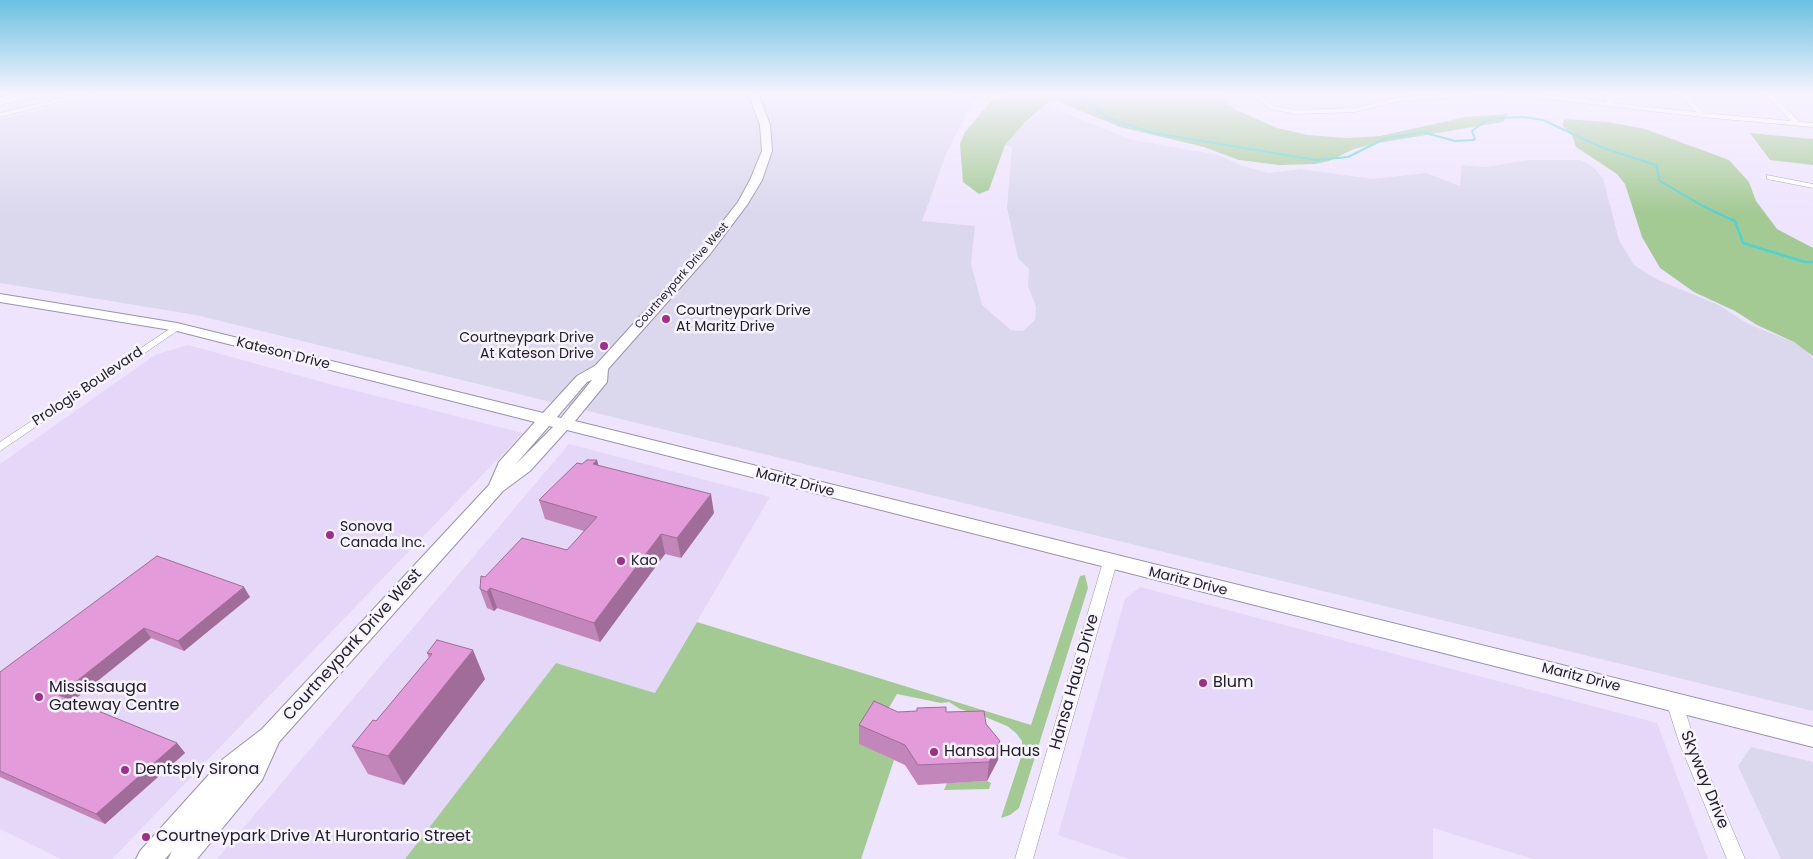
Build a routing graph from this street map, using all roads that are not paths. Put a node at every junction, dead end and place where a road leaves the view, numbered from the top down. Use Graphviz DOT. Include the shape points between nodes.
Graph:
graph roads {
  1 [pos="766,133"];
  2 [pos="1770,177"];
  3 [pos="1813,186"];
  4 [pos="0,298"];
  5 [pos="177,327"];
  6 [pos="601,368"];
  7 [pos="546,420"];
  8 [pos="564,425"];
  9 [pos="0,447"];
  10 [pos="497,487"];
  11 [pos="1110,562"];
  12 [pos="1674,701"];
  13 [pos="270,736"];
  14 [pos="1813,737"];
  15 [pos="149,859"];
  16 [pos="181,859"];
  17 [pos="1024,859"];
  18 [pos="1736,859"];
  1 -- 6 [label="main road, Courtneypark Drive West" via="767,151 743,203 706,252"];
  2 -- 3 [label="street"];
  4 -- 5 [label="street, Kateson Drive"];
  5 -- 7 [label="street, Kateson Drive"];
  5 -- 9 [label="street, Prologis Boulevard"];
  6 -- 7 [label="street, Courtneypark Drive West" via="582,379"];
  6 -- 8 [label="street, Courtneypark Drive West" via="599,382"];
  7 -- 8 [label="street, Kateson Drive"];
  7 -- 10 [label="street, Courtneypark Drive West" via="505,466"];
  8 -- 10 [label="street, Courtneypark Drive West" via="524,467"];
  8 -- 11 [label="street, Maritz Drive"];
  10 -- 13 [label="street, Courtneypark Drive West"];
  11 -- 12 [label="street, Maritz Drive"];
  11 -- 17 [label="street, Hansa Haus Drive"];
  12 -- 14 [label="street, Maritz Drive"];
  12 -- 18 [label="street, Skyway Drive" via="1687,742"];
  13 -- 15 [label="main road, Courtneypark Drive West" via="231,766"];
  13 -- 16 [label="street, Courtneypark Drive West" via="254,773"];
}
